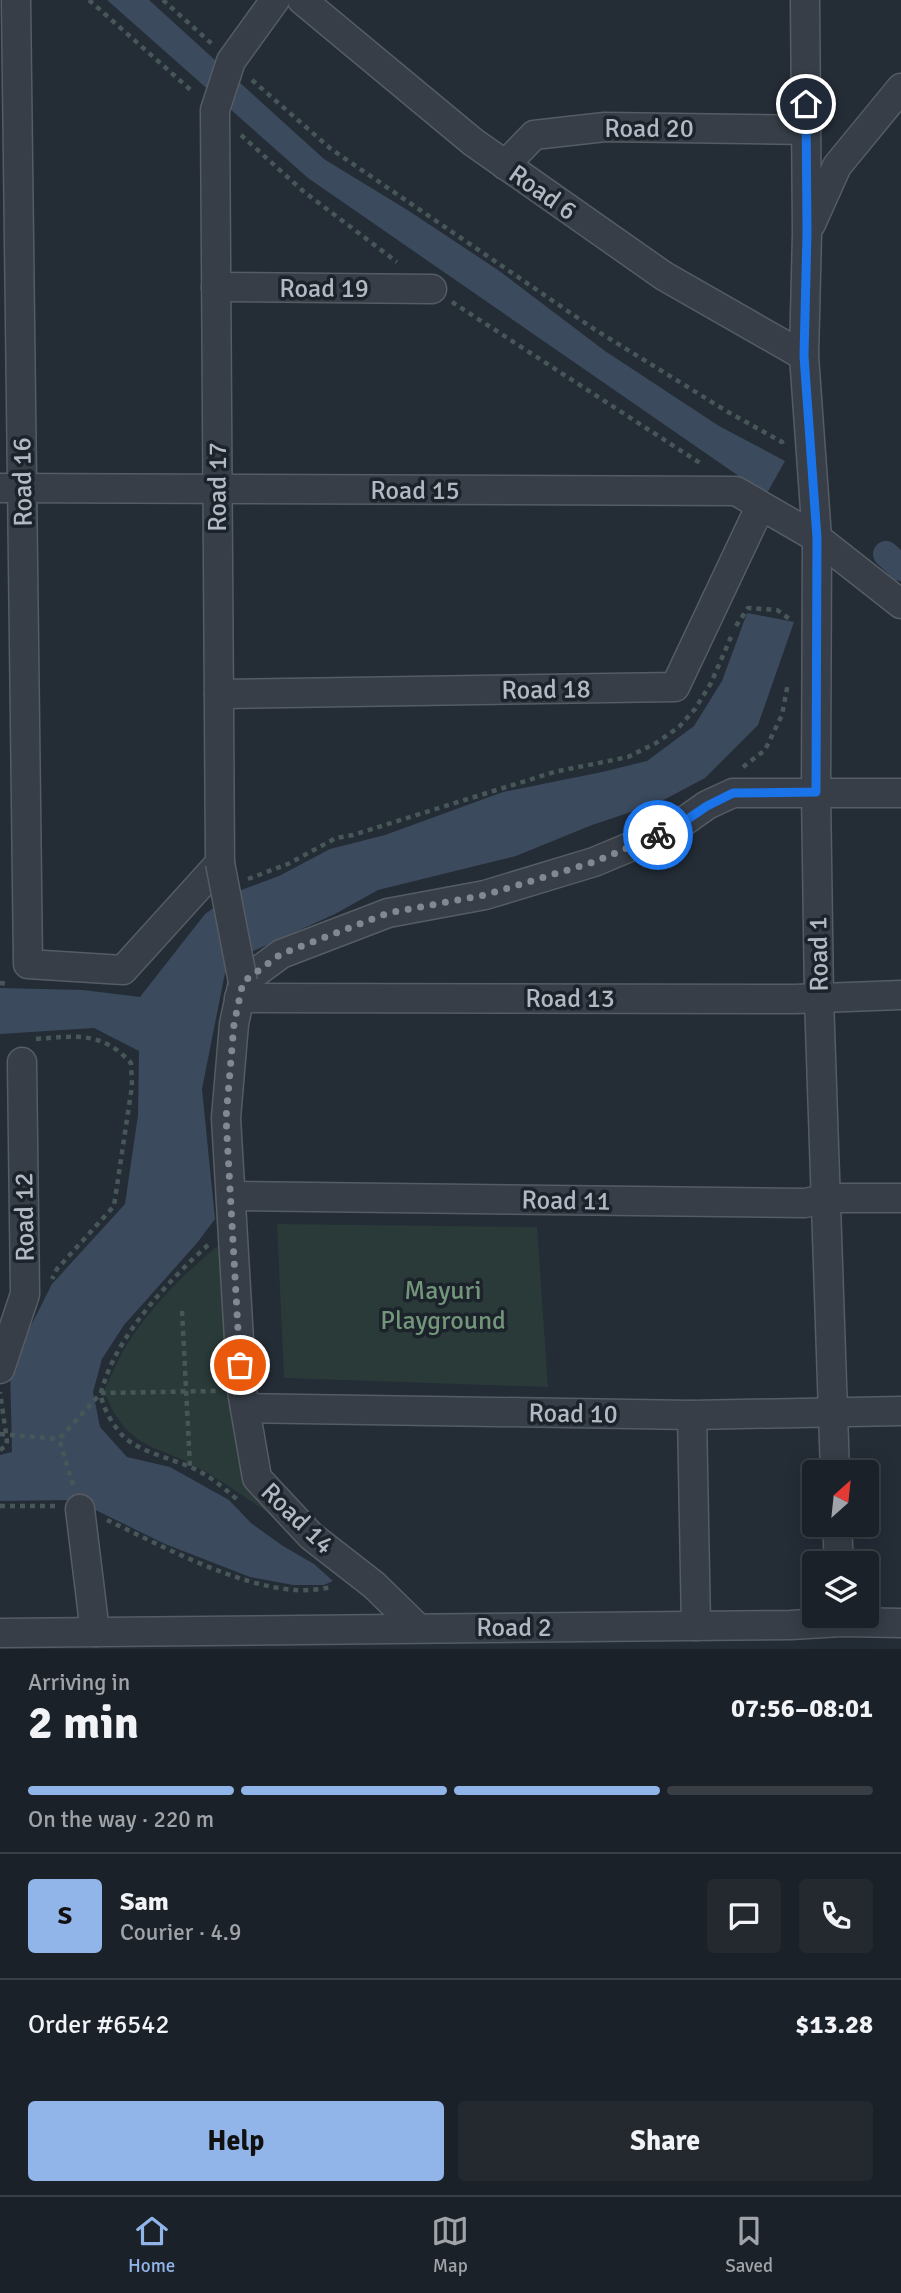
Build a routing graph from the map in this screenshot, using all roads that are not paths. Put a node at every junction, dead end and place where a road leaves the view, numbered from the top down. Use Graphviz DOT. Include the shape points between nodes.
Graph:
graph roads {
  1 [pos="16,0"];
  2 [pos="275,0"];
  3 [pos="302,0"];
  4 [pos="805,0"];
  5 [pos="901,88"];
  6 [pos="806,130"];
  7 [pos="505,164"];
  8 [pos="807,233"];
  9 [pos="216,287"];
  10 [pos="432,289"];
  11 [pos="804,356"];
  12 [pos="11,488"];
  13 [pos="217,489"];
  14 [pos="760,507"];
  15 [pos="817,538"];
  16 [pos="901,604"];
  17 [pos="219,694"];
  18 [pos="816,792"];
  19 [pos="901,793"];
  20 [pos="228,873"];
  21 [pos="241,990"];
  22 [pos="901,995"];
  23 [pos="819,998"];
  24 [pos="23,1051"];
  25 [pos="231,1196"];
  26 [pos="827,1198"];
  27 [pos="901,1198"];
  28 [pos="0,1369"];
  29 [pos="243,1400"];
  30 [pos="901,1411"];
  31 [pos="832,1412"];
  32 [pos="692,1415"];
  33 [pos="834,1460"];
  34 [pos="80,1509"];
  35 [pos="879,1622"];
  36 [pos="900,1625"];
  37 [pos="696,1626"];
  38 [pos="418,1628"];
  39 [pos="814,1628"];
  40 [pos="95,1632"];
  41 [pos="0,1633"];
  42 [pos="788,1637"];
  43 [pos="311,1639"];
  1 -- 12 [label="street, Road 16"];
  2 -- 9 [label="street, Road 17" via="231,61 215,110"];
  3 -- 7 [label="street, Road 6" via="472,142"];
  4 -- 6 [label="street, Road 1"];
  5 -- 8 [label="street" via="837,166"];
  6 -- 7 [label="street, Road 20" via="605,127 569,131 534,135"];
  6 -- 8 [label="street, Road 1"];
  7 -- 11 [label="street, Road 6" via="664,276"];
  8 -- 11 [label="street, Road 1"];
  9 -- 10 [label="street, Road 19"];
  9 -- 13 [label="street, Road 17"];
  11 -- 15 [label="street, Road 1"];
  12 -- 13 [label="street, Road 15"];
  12 -- 20 [label="street, Road 16" via="24,974 123,970"];
  13 -- 14 [label="street, Road 15" via="736,491"];
  13 -- 17 [label="street, Road 17"];
  14 -- 15 [label="street, Road 15"];
  14 -- 17 [label="street, Road 18" via="675,687"];
  15 -- 16 [label="street, Road 15"];
  15 -- 18 [label="street, Road 1"];
  17 -- 20 [label="street, Road 17"];
  18 -- 19 [label="street"];
  18 -- 21 [label="street" via="733,793 673,829 594,862 485,895 388,913 281,954"];
  18 -- 23 [label="street, Road 1"];
  20 -- 21 [label="street, Road 17, bridge"];
  21 -- 23 [label="street, Road 13"];
  21 -- 25 [label="street, Road 14" via="226,1118"];
  22 -- 23 [label="street, Road 13"];
  23 -- 26 [label="street, Road 1"];
  24 -- 28 [label="street, Road 12" via="25,1294"];
  25 -- 26 [label="street, Road 11" via="805,1203"];
  25 -- 29 [label="street, Road 14"];
  26 -- 27 [label="street, Road 11"];
  26 -- 31 [label="street, Road 1"];
  29 -- 32 [label="street, Road 10"];
  29 -- 38 [label="street, Road 14" via="257,1478 311,1536 374,1585"];
  30 -- 31 [label="street, Road 10"];
  31 -- 32 [label="street, Road 10"];
  31 -- 33 [label="street, Road 1"];
  32 -- 37 [label="street"];
  34 -- 40 [label="street"];
  35 -- 36 [label="street, Road 2"];
  37 -- 38 [label="street, Road 2"];
  37 -- 42 [label="street, Road 2"];
  38 -- 43 [label="street, Road 2"];
  39 -- 42 [label="street, Road 2"];
  40 -- 41 [label="street, Road 2"];
  40 -- 43 [label="street, Road 2"];
}
